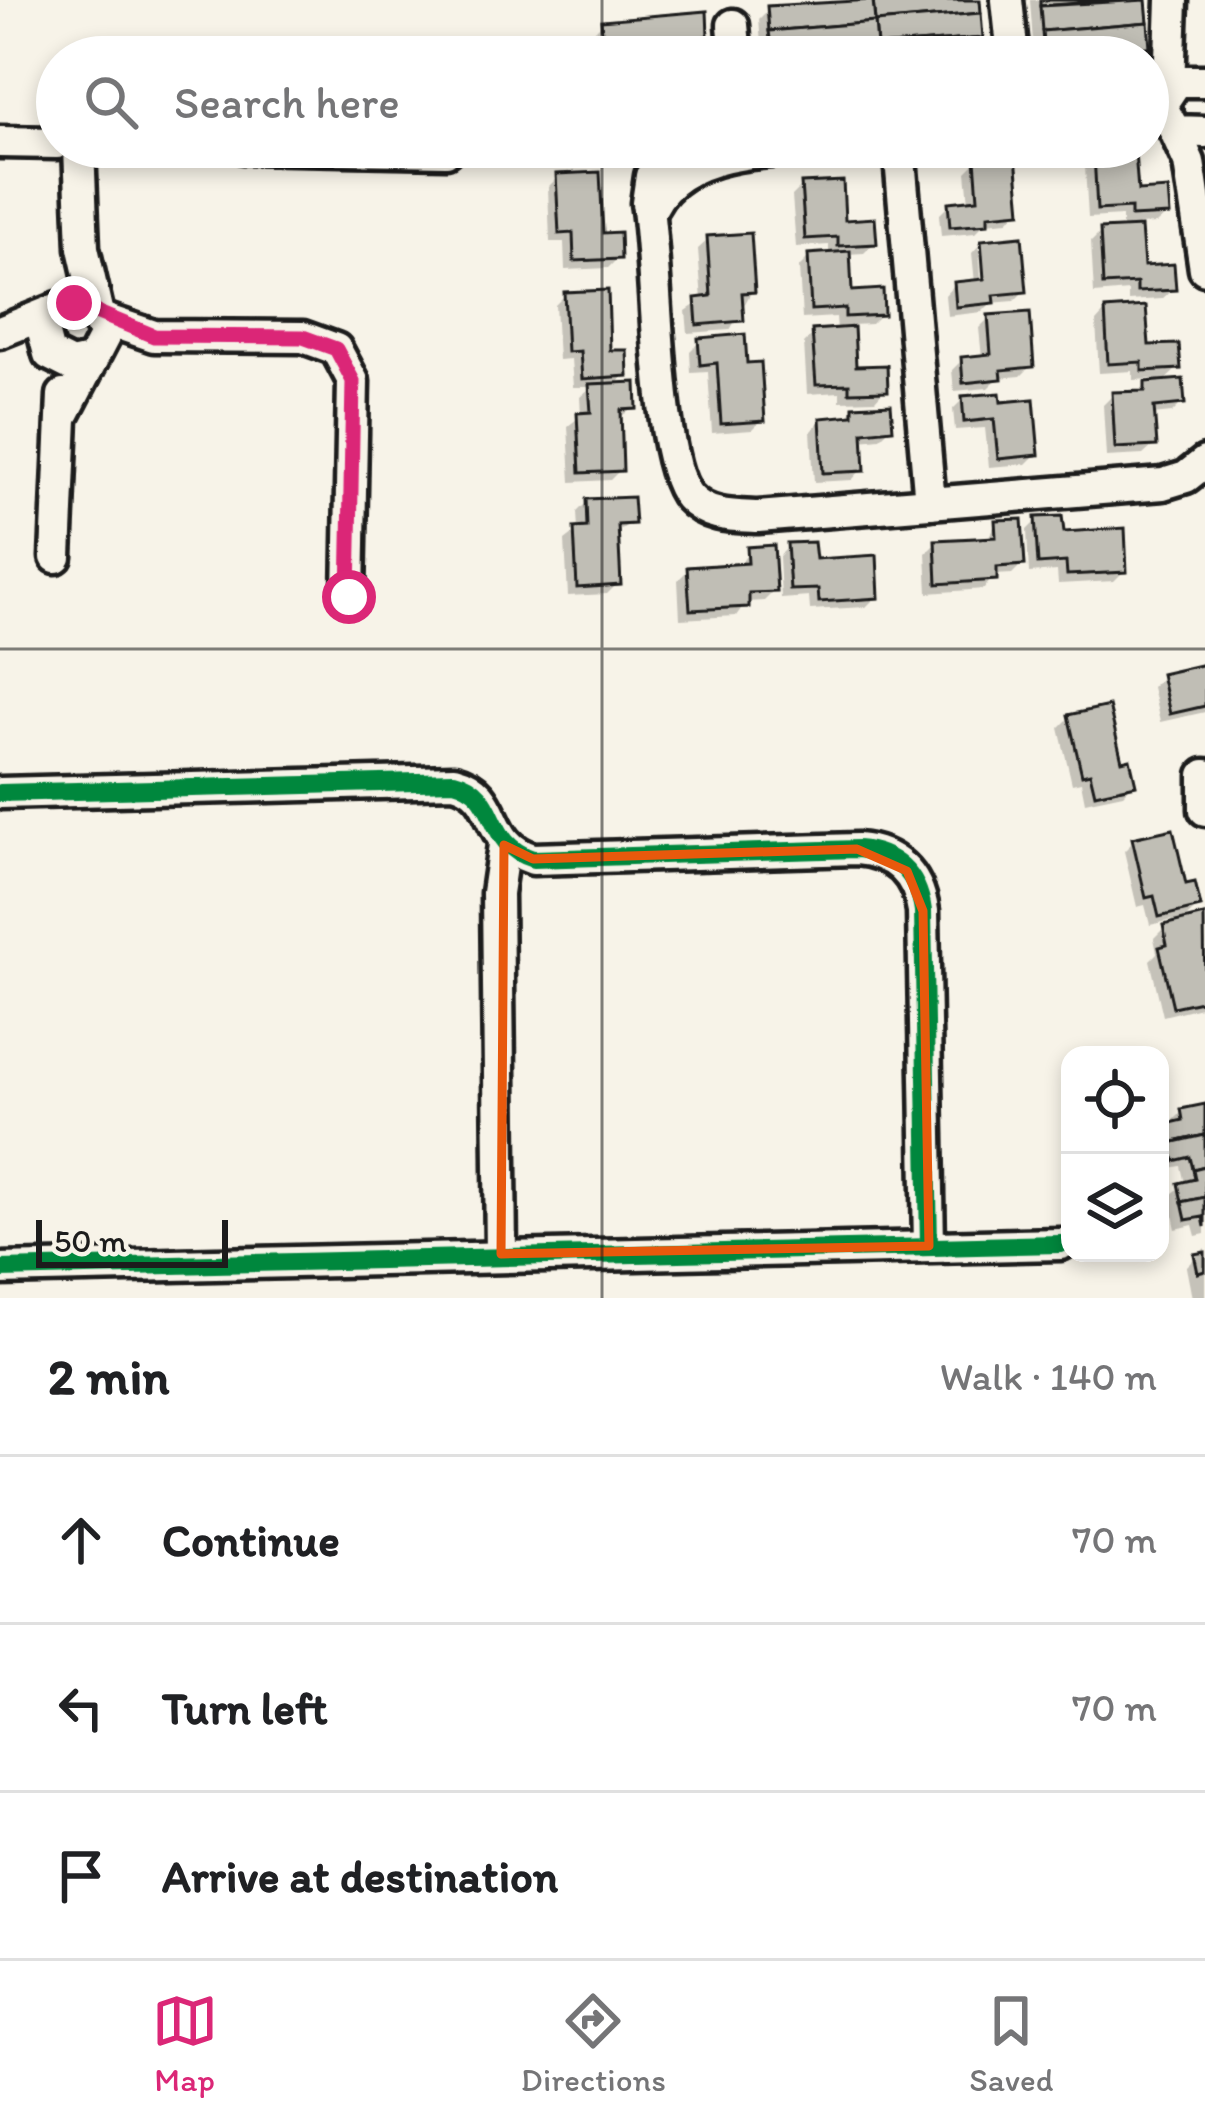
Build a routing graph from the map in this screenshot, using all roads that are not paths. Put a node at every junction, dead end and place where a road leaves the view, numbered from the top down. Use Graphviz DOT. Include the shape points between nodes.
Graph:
graph roads {
  1 [pos="1007,0"];
  2 [pos="1172,0"];
  3 [pos="1191,0"];
  4 [pos="733,25"];
  5 [pos="734,36"];
  6 [pos="1011,36"];
  7 [pos="1205,81"];
  8 [pos="1169,85"];
  9 [pos="1169,111"];
  10 [pos="1169,115"];
  11 [pos="0,142"];
  12 [pos="36,143"];
  13 [pos="1205,150"];
  14 [pos="80,168"];
  15 [pos="658,168"];
  16 [pos="686,168"];
  17 [pos="901,168"];
  18 [pos="1198,206"];
  19 [pos="650,217"];
  20 [pos="83,248"];
  21 [pos="1205,269"];
  22 [pos="56,309"];
  23 [pos="99,316"];
  24 [pos="0,334"];
  25 [pos="154,336"];
  26 [pos="51,356"];
  27 [pos="95,356"];
  28 [pos="65,412"];
  29 [pos="1205,462"];
  30 [pos="930,503"];
  31 [pos="56,556"];
  32 [pos="349,597"];
  33 [pos="1205,775"];
  34 [pos="0,794"];
  35 [pos="1205,810"];
  36 [pos="504,845"];
  37 [pos="1060,1244"];
  38 [pos="929,1246"];
  39 [pos="501,1254"];
  40 [pos="0,1269"];
  1 -- 6 [label="street"];
  2 -- 8 [label="street"];
  3 -- 7 [label="street"];
  4 -- 5 [label="street"];
  7 -- 9 [label="street" via="1186,78"];
  10 -- 18 [label="street"];
  11 -- 12 [label="street"];
  13 -- 18 [label="street"];
  14 -- 20 [label="street"];
  15 -- 19 [label="street"];
  16 -- 19 [label="street"];
  17 -- 30 [label="street"];
  18 -- 21 [label="street"];
  19 -- 30 [label="street" via="670,442 691,500 711,512 758,517"];
  20 -- 22 [label="street"];
  20 -- 23 [label="street"];
  22 -- 23 [label="street" via="83,304"];
  22 -- 24 [label="street"];
  22 -- 26 [label="street" via="43,331"];
  23 -- 25 [label="street"];
  23 -- 27 [label="street" via="105,335"];
  24 -- 26 [label="street"];
  25 -- 27 [label="street"];
  25 -- 32 [label="street" via="316,338 344,359 353,381"];
  26 -- 27 [label="street" via="71,365"];
  26 -- 28 [label="street"];
  27 -- 28 [label="street"];
  28 -- 31 [label="street"];
  29 -- 30 [label="street" via="1163,484"];
  33 -- 35 [label="street"];
  34 -- 36 [label="street" via="454,781 481,795"];
  36 -- 38 [label="street" via="550,860 856,849 883,853 908,871 923,911"];
  36 -- 39 [label="street" via="497,893"];
  37 -- 38 [label="street"];
  38 -- 39 [label="street"];
  39 -- 40 [label="street"];
}
